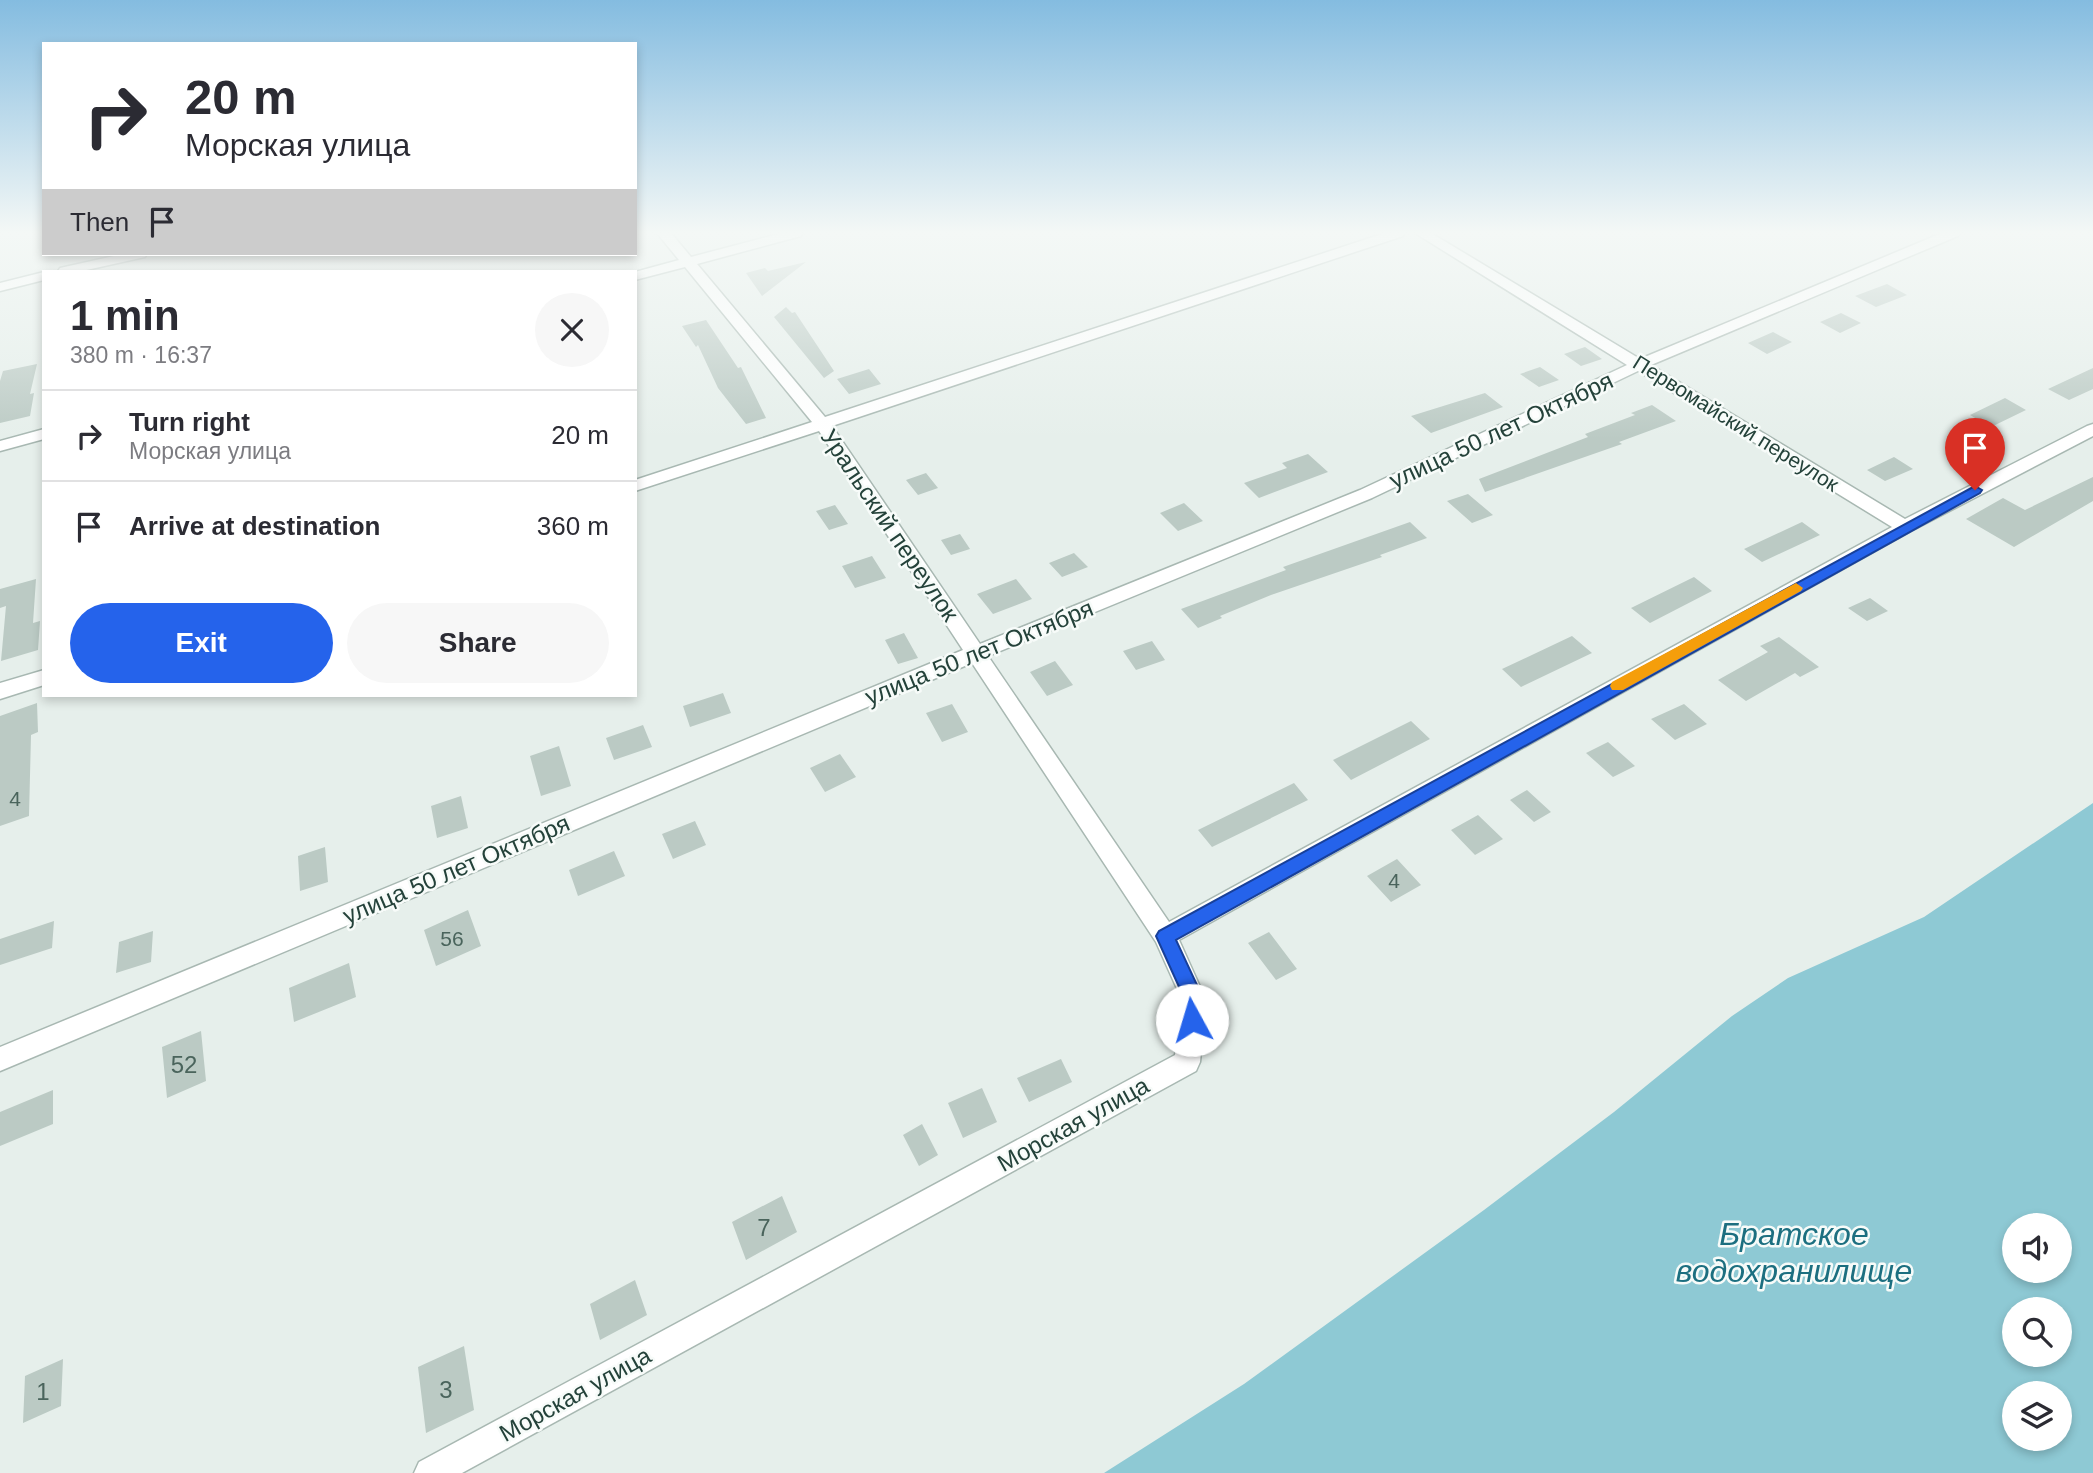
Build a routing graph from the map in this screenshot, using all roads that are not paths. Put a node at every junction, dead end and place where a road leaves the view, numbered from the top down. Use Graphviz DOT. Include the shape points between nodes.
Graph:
graph roads {
  1 [pos="722,302"];
  2 [pos="1192,302"];
  3 [pos="1537,302"];
  4 [pos="1789,302"];
  5 [pos="1641,364"];
  6 [pos="823,425"];
  7 [pos="2093,429"];
  8 [pos="42,435"];
  9 [pos="0,446"];
  10 [pos="637,485"];
  11 [pos="1905,527"];
  12 [pos="976,653"];
  13 [pos="42,678"];
  14 [pos="0,691"];
  15 [pos="1165,936"];
  16 [pos="0,1059"];
  17 [pos="430,1473"];
  1 -- 6 [label="street, Уральский переулок"];
  2 -- 6 [label="street"];
  3 -- 5 [label="street, Первомайский переулок"];
  4 -- 5 [label="street, улица 50 лет Октября"];
  5 -- 11 [label="street, Первомайский переулок"];
  5 -- 12 [label="street, улица 50 лет Октября" via="1366,494"];
  6 -- 10 [label="street"];
  6 -- 12 [label="street, Уральский переулок"];
  7 -- 11 [label="street"];
  8 -- 9 [label="street"];
  11 -- 15 [label="street"];
  12 -- 15 [label="street, Уральский переулок"];
  12 -- 16 [label="street, улица 50 лет Октября"];
  13 -- 14 [label="street"];
  15 -- 17 [label="street, Морская улица" via="1194,1000 1187,1062"];
}
